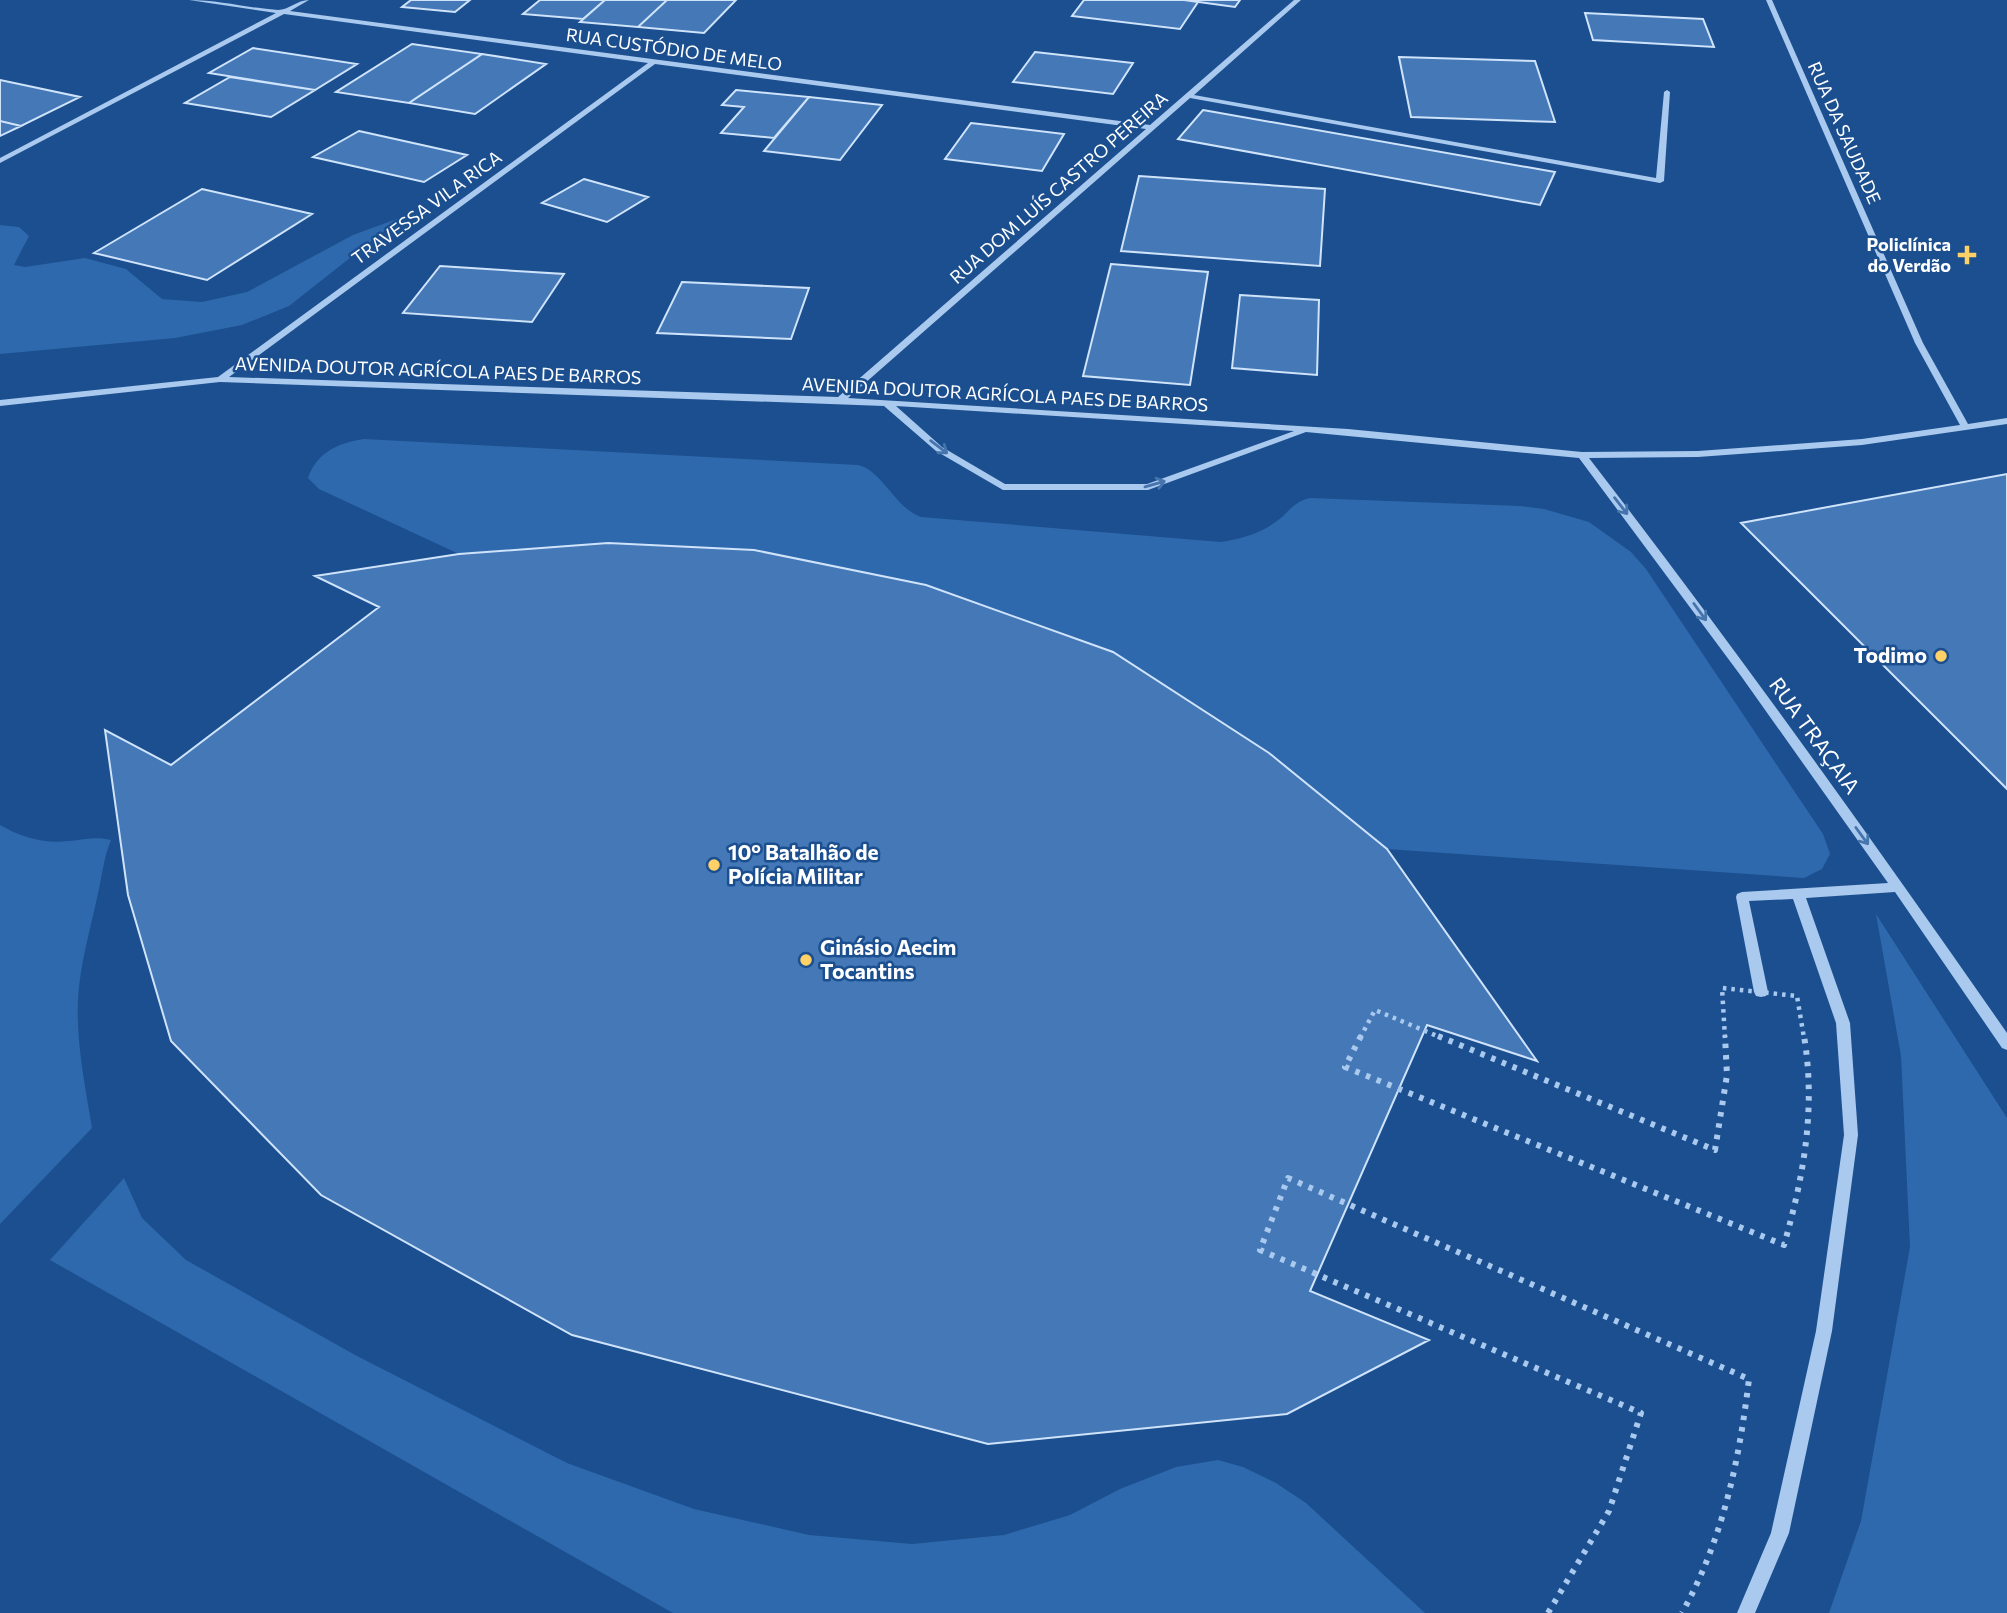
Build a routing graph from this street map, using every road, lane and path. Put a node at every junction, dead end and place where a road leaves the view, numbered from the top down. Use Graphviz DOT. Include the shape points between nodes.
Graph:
graph roads {
  1 [pos="192,0"];
  2 [pos="306,0"];
  3 [pos="1298,0"];
  4 [pos="1769,0"];
  5 [pos="286,13"];
  6 [pos="652,63"];
  7 [pos="1667,92"];
  8 [pos="1190,96"];
  9 [pos="1153,128"];
  10 [pos="0,161"];
  11 [pos="220,379"];
  12 [pos="840,400"];
  13 [pos="0,403"];
  14 [pos="887,403"];
  15 [pos="2007,421"];
  16 [pos="1966,428"];
  17 [pos="1308,429"];
  18 [pos="1582,455"];
  19 [pos="1899,887"];
  20 [pos="1798,894"];
  21 [pos="1761,992"];
  22 [pos="2007,1044"];
  23 [pos="1548,1613"];
  24 [pos="1682,1613"];
  25 [pos="1746,1613"];
  1 -- 5 [label="street, RUA CUSTÓDIO DE MELO"];
  2 -- 5 [label="street"];
  3 -- 8 [label="street, RUA DOM LUÍS CASTRO PEREIRA"];
  4 -- 16 [label="street, RUA DA SAUDADE" via="1919,343"];
  5 -- 6 [label="street, RUA CUSTÓDIO DE MELO"];
  5 -- 10 [label="street"];
  6 -- 9 [label="street, RUA CUSTÓDIO DE MELO"];
  6 -- 11 [label="street, TRAVESSA VILA RICA"];
  7 -- 8 [label="street" via="1660,181"];
  8 -- 9 [label="street, RUA DOM LUÍS CASTRO PEREIRA"];
  9 -- 12 [label="street, RUA DOM LUÍS CASTRO PEREIRA"];
  11 -- 12 [label="street, AVENIDA DOUTOR AGRÍCOLA PAES DE BARROS"];
  11 -- 13 [label="street, AVENIDA DOUTOR AGRÍCOLA PAES DE BARROS"];
  12 -- 14 [label="street, AVENIDA DOUTOR AGRÍCOLA PAES DE BARROS"];
  14 -- 17 [label="street, AVENIDA DOUTOR AGRÍCOLA PAES DE BARROS"];
  14 -- 17 [label="street, one-way" via="939,449 1003,487 1148,487"];
  15 -- 16 [label="street, AVENIDA DOUTOR AGRÍCOLA PAES DE BARROS"];
  16 -- 18 [label="street, AVENIDA DOUTOR AGRÍCOLA PAES DE BARROS" via="1862,442 1725,452"];
  17 -- 18 [label="street, AVENIDA DOUTOR AGRÍCOLA PAES DE BARROS"];
  18 -- 19 [label="street, RUA TRAÇAIA, one-way"];
  19 -- 20 [label="street"];
  19 -- 22 [label="street, RUA TRAÇAIA"];
  20 -- 21 [label="street" via="1742,897"];
  20 -- 25 [label="street" via="1843,1023 1851,1135 1824,1331 1801,1439 1780,1534"];
  21 -- 21 [label="path" via="1797,996 1810,1081 1799,1196 1784,1245 1345,1067 1375,1010 1715,1150 1727,1075 1721,988"];
  23 -- 24 [label="path" via="1609,1511 1641,1413 1260,1250 1288,1178 1749,1379 1742,1442 1724,1514 1695,1592"];
}
